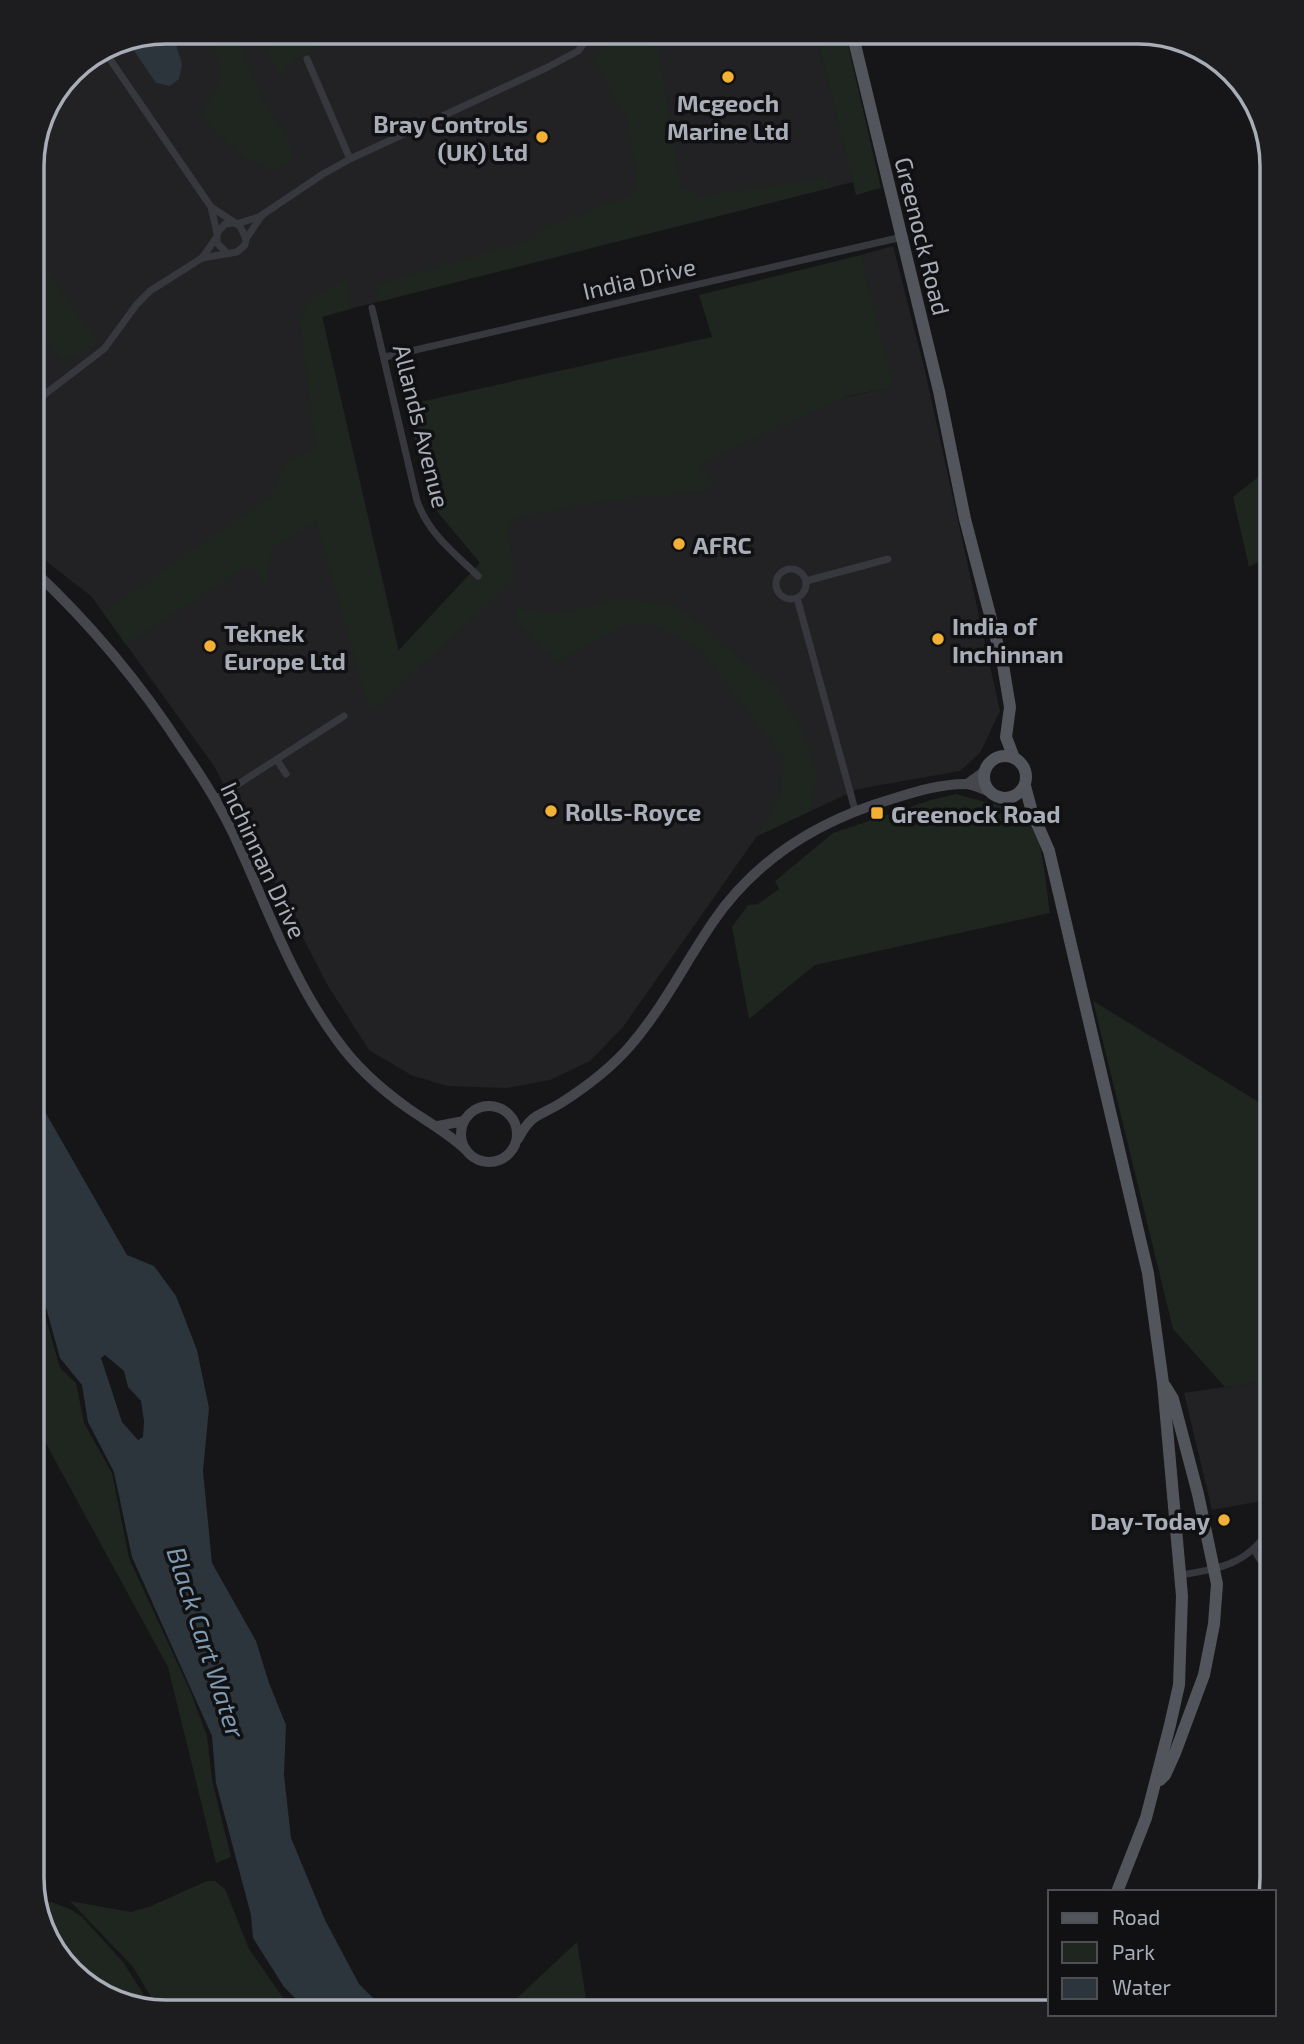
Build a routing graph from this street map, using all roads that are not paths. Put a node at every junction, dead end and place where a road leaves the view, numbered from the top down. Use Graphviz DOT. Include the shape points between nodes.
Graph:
graph roads {
  1 [pos="584,44"];
  2 [pos="855,44"];
  3 [pos="109,58"];
  4 [pos="307,58"];
  5 [pos="350,159"];
  6 [pos="211,207"];
  7 [pos="262,215"];
  8 [pos="234,223"];
  9 [pos="216,236"];
  10 [pos="902,237"];
  11 [pos="246,239"];
  12 [pos="227,253"];
  13 [pos="202,258"];
  14 [pos="372,308"];
  15 [pos="385,357"];
  16 [pos="44,395"];
  17 [pos="888,559"];
  18 [pos="478,576"];
  19 [pos="44,581"];
  20 [pos="806,581"];
  21 [pos="797,598"];
  22 [pos="344,716"];
  23 [pos="1006,737"];
  24 [pos="1014,758"];
  25 [pos="993,759"];
  26 [pos="277,760"];
  27 [pos="985,771"];
  28 [pos="286,774"];
  29 [pos="967,784"];
  30 [pos="1025,786"];
  31 [pos="990,792"];
  32 [pos="1010,798"];
  33 [pos="215,799"];
  34 [pos="855,810"];
  35 [pos="1032,813"];
  36 [pos="509,1113"];
  37 [pos="537,1114"];
  38 [pos="464,1121"];
  39 [pos="438,1126"];
  40 [pos="518,1139"];
  41 [pos="465,1149"];
  42 [pos="1163,1383"];
  43 [pos="1199,1497"];
  44 [pos="1174,1504"];
  45 [pos="1260,1542"];
  46 [pos="1254,1550"];
  47 [pos="1260,1560"];
  48 [pos="1214,1570"];
  49 [pos="1181,1575"];
  50 [pos="1155,1784"];
  51 [pos="1118,1890"];
  1 -- 5 [label="street" via="546,68"];
  2 -- 10 [label="main road, Greenock Road"];
  3 -- 6 [label="street"];
  4 -- 5 [label="street"];
  5 -- 7 [label="street"];
  6 -- 8 [label="street"];
  6 -- 9 [label="street"];
  7 -- 8 [label="street"];
  7 -- 11 [label="street"];
  8 -- 9 [label="street" via="225,224"];
  8 -- 11 [label="street" via="244,230"];
  9 -- 12 [label="street"];
  9 -- 13 [label="street"];
  10 -- 15 [label="street, India Drive"];
  10 -- 23 [label="main road, Greenock Road" via="965,519 1009,690"];
  11 -- 12 [label="street" via="242,249"];
  12 -- 13 [label="street"];
  13 -- 16 [label="street" via="150,291 104,349"];
  14 -- 15 [label="street, Allands Avenue"];
  15 -- 18 [label="street, Allands Avenue" via="424,520"];
  17 -- 20 [label="street"];
  19 -- 33 [label="street, Inchinnan Drive" via="125,668"];
  20 -- 21 [label="street" via="805,591"];
  20 -- 21 [label="street" via="797,570 779,574 779,593 787,599"];
  21 -- 34 [label="street"];
  22 -- 26 [label="street"];
  23 -- 24 [label="main road, Greenock Road"];
  23 -- 25 [label="main road, Greenock Road"];
  24 -- 25 [label="main road"];
  24 -- 30 [label="main road" via="1025,769"];
  25 -- 27 [label="main road"];
  26 -- 28 [label="street"];
  26 -- 33 [label="street"];
  27 -- 29 [label="street"];
  27 -- 31 [label="main road" via="984,782"];
  29 -- 31 [label="street"];
  29 -- 34 [label="street" via="924,790"];
  30 -- 32 [label="main road"];
  30 -- 35 [label="main road"];
  31 -- 32 [label="main road"];
  32 -- 35 [label="main road"];
  33 -- 39 [label="street, Inchinnan Drive" via="289,962 320,1018 384,1091"];
  34 -- 37 [label="street" via="794,841 750,878 714,921 657,1012 629,1047 598,1076"];
  35 -- 42 [label="main road" via="1049,851 1142,1247"];
  36 -- 37 [label="street"];
  36 -- 38 [label="street" via="482,1106"];
  36 -- 40 [label="street"];
  37 -- 40 [label="street"];
  38 -- 39 [label="street"];
  38 -- 41 [label="street" via="461,1140"];
  39 -- 41 [label="street, Inchinnan Drive"];
  40 -- 41 [label="street" via="499,1161 480,1161"];
  42 -- 43 [label="main road" via="1173,1399"];
  42 -- 44 [label="main road"];
  43 -- 44 [label="main road"];
  43 -- 48 [label="main road"];
  44 -- 49 [label="main road"];
  45 -- 46 [label="street"];
  46 -- 47 [label="street"];
  46 -- 48 [label="street" via="1234,1564"];
  48 -- 49 [label="street"];
  48 -- 50 [label="main road" via="1214,1623 1203,1675 1165,1775"];
  49 -- 50 [label="main road" via="1179,1685"];
  50 -- 51 [label="main road"];
}
